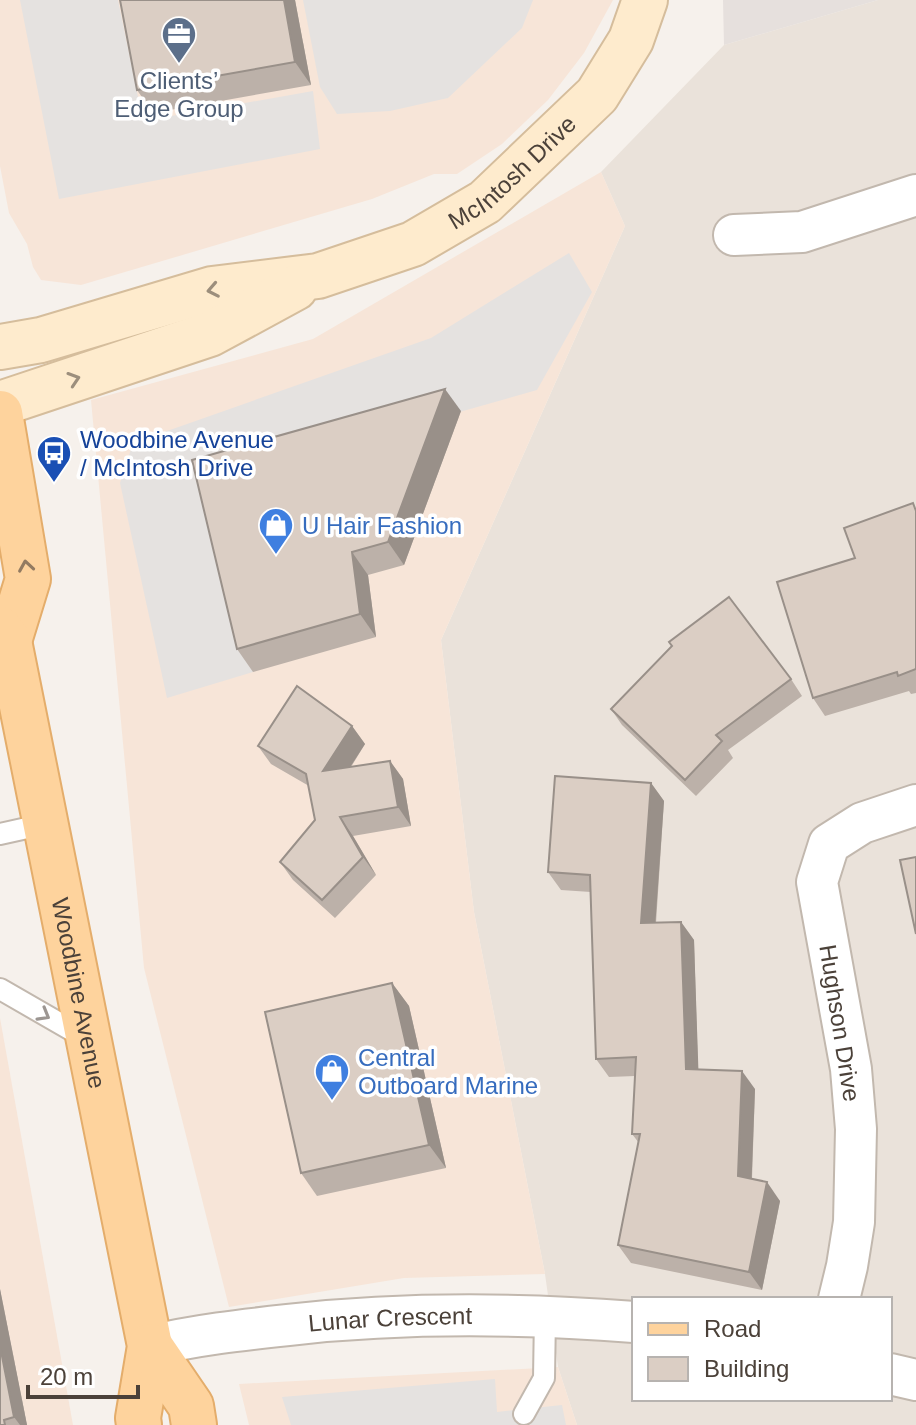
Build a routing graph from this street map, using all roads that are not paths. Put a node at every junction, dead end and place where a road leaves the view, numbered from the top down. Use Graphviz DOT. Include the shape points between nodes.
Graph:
graph roads {
  1 [pos="645,0"];
  2 [pos="916,195"];
  3 [pos="734,235"];
  4 [pos="318,276"];
  5 [pos="0,347"];
  6 [pos="0,404"];
  7 [pos="0,413"];
  8 [pos="6,649"];
  9 [pos="916,805"];
  10 [pos="45,824"];
  11 [pos="0,834"];
  12 [pos="0,989"];
  13 [pos="88,1040"];
  14 [pos="839,1297"];
  15 [pos="545,1315"];
  16 [pos="632,1322"];
  17 [pos="150,1346"];
  18 [pos="892,1374"];
  19 [pos="916,1380"];
  20 [pos="524,1414"];
  21 [pos="139,1425"];
  22 [pos="194,1425"];
  1 -- 4 [label="street, McIntosh Drive" via="631,40 597,95 485,202 413,244"];
  2 -- 3 [label="street" via="802,232"];
  4 -- 5 [label="street, McIntosh Drive, one-way" via="212,289 41,340"];
  6 -- 4 [label="street, McIntosh Drive, one-way" via="210,334"];
  8 -- 7 [label="main road, Woodbine Avenue, one-way" via="28,579"];
  8 -- 10 [label="main road, Woodbine Avenue"];
  9 -- 14 [label="street, Hughson Drive" via="862,823 829,844 817,882 851,1069 856,1129 854,1222"];
  10 -- 11 [label="lane"];
  10 -- 13 [label="main road, Woodbine Avenue"];
  12 -- 13 [label="lane, one-way"];
  13 -- 17 [label="main road, Woodbine Avenue"];
  15 -- 16 [label="street, Lunar Crescent"];
  15 -- 17 [label="street, Lunar Crescent" via="359,1317 194,1335"];
  15 -- 20 [label="lane" via="544,1378"];
  17 -- 21 [label="main road, Woodbine Avenue"];
  17 -- 22 [label="main road, Woodbine Avenue" via="191,1406"];
  18 -- 19 [label="street"];
}
